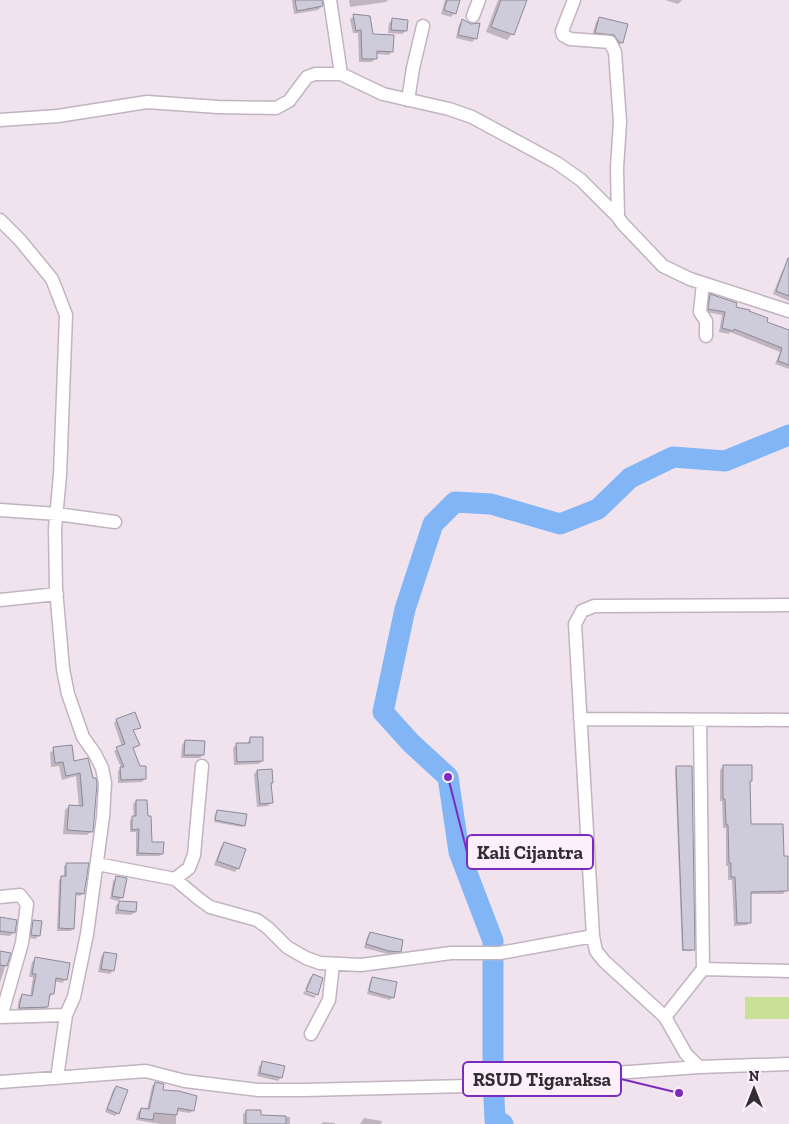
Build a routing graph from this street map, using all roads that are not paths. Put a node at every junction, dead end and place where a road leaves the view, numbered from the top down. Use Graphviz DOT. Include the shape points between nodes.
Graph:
graph roads {
  1 [pos="330,0"];
  2 [pos="479,0"];
  3 [pos="574,0"];
  4 [pos="473,16"];
  5 [pos="423,26"];
  6 [pos="342,74"];
  7 [pos="408,100"];
  8 [pos="0,120"];
  9 [pos="618,217"];
  10 [pos="0,220"];
  11 [pos="703,283"];
  12 [pos="789,311"];
  13 [pos="706,336"];
  14 [pos="0,510"];
  15 [pos="57,514"];
  16 [pos="116,522"];
  17 [pos="57,594"];
  18 [pos="0,600"];
  19 [pos="789,605"];
  20 [pos="580,719"];
  21 [pos="700,720"];
  22 [pos="789,720"];
  23 [pos="202,766"];
  24 [pos="97,864"];
  25 [pos="175,879"];
  26 [pos="0,897"];
  27 [pos="593,936"];
  28 [pos="332,964"];
  29 [pos="703,968"];
  30 [pos="789,971"];
  31 [pos="66,1015"];
  32 [pos="1,1017"];
  33 [pos="664,1017"];
  34 [pos="311,1034"];
  35 [pos="789,1064"];
  36 [pos="699,1067"];
  37 [pos="57,1078"];
  38 [pos="0,1082"];
  1 -- 6 [label="street"];
  2 -- 4 [label="street"];
  3 -- 9 [label="street" via="563,35 570,39 610,42 615,52 620,122"];
  5 -- 7 [label="street"];
  6 -- 7 [label="street" via="383,94"];
  6 -- 8 [label="street" via="307,77 289,101 276,108 147,102 58,116"];
  7 -- 9 [label="street" via="472,117 557,163 581,180"];
  9 -- 11 [label="street" via="663,266"];
  10 -- 15 [label="street" via="52,280 66,316"];
  11 -- 12 [label="street"];
  11 -- 13 [label="street" via="700,312 706,321"];
  14 -- 15 [label="street"];
  15 -- 16 [label="street"];
  15 -- 17 [label="street"];
  17 -- 18 [label="street"];
  17 -- 24 [label="street" via="68,694 83,737 102,768 103,817"];
  19 -- 20 [label="street" via="594,606 582,611 575,624"];
  20 -- 21 [label="street"];
  20 -- 27 [label="street"];
  21 -- 22 [label="street"];
  21 -- 29 [label="street"];
  23 -- 25 [label="street" via="194,855 190,868"];
  24 -- 25 [label="street"];
  24 -- 31 [label="street" via="86,943 74,997"];
  25 -- 28 [label="street" via="210,906 257,920 287,947 306,958"];
  26 -- 32 [label="street" via="20,895 26,904 22,943"];
  27 -- 28 [label="street" via="500,953 451,953 360,965"];
  27 -- 33 [label="street" via="596,951 604,961"];
  28 -- 34 [label="street" via="328,1000"];
  29 -- 30 [label="street"];
  29 -- 33 [label="street"];
  31 -- 32 [label="street"];
  31 -- 37 [label="street"];
  33 -- 36 [label="street" via="686,1054"];
  35 -- 36 [label="street"];
  36 -- 37 [label="street" via="587,1075 508,1085 258,1090 185,1082 146,1070"];
  37 -- 38 [label="street"];
}
